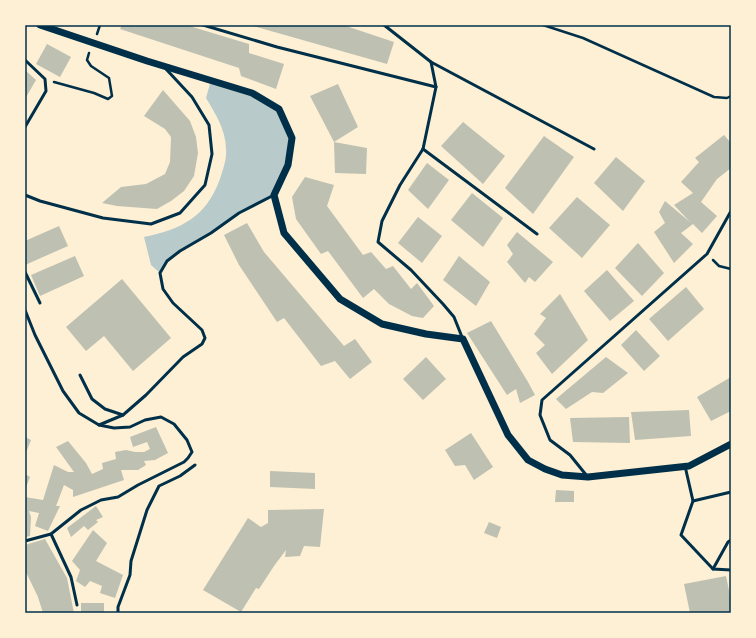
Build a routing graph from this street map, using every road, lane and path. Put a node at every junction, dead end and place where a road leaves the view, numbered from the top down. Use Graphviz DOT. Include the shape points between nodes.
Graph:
graph roads {
  1 [pos="40,25"];
  2 [pos="100,25"];
  3 [pos="203,25"];
  4 [pos="384,25"];
  5 [pos="543,25"];
  6 [pos="94,42"];
  7 [pos="25,60"];
  8 [pos="431,62"];
  9 [pos="164,66"];
  10 [pos="44,79"];
  11 [pos="436,87"];
  12 [pos="731,96"];
  13 [pos="25,127"];
  14 [pos="423,149"];
  15 [pos="594,149"];
  16 [pos="25,195"];
  17 [pos="274,195"];
  18 [pos="731,211"];
  19 [pos="536,234"];
  20 [pos="707,254"];
  21 [pos="731,269"];
  22 [pos="25,272"];
  23 [pos="40,303"];
  24 [pos="25,310"];
  25 [pos="463,339"];
  26 [pos="80,375"];
  27 [pos="123,415"];
  28 [pos="99,424"];
  29 [pos="731,444"];
  30 [pos="195,465"];
  31 [pos="685,466"];
  32 [pos="588,477"];
  33 [pos="731,492"];
  34 [pos="693,501"];
  35 [pos="51,534"];
  36 [pos="731,540"];
  37 [pos="25,541"];
  38 [pos="713,569"];
  39 [pos="731,570"];
  40 [pos="77,605"];
  41 [pos="118,613"];
  1 -- 6 [label="street"];
  2 -- 6 [label="path"];
  3 -- 11 [label="lane" via="277,47"];
  4 -- 8 [label="lane"];
  5 -- 12 [label="path" via="583,38 714,97"];
  6 -- 9 [label="street"];
  6 -- 10 [label="path" via="87,60 91,66 109,78 112,96 108,99"];
  7 -- 10 [label="lane"];
  8 -- 11 [label="lane"];
  8 -- 15 [label="lane"];
  9 -- 16 [label="lane" via="192,97 208,125 212,154 205,185 180,213 151,224 103,218"];
  9 -- 17 [label="street" via="252,93 279,109 292,138 288,165"];
  10 -- 13 [label="lane" via="46,91"];
  11 -- 14 [label="lane"];
  14 -- 19 [label="lane"];
  14 -- 25 [label="lane" via="400,185 382,221 378,242 411,270 443,304 454,317"];
  17 -- 25 [label="street" via="284,233 340,299 382,324"];
  17 -- 27 [label="lane" via="239,213 167,261 160,273 163,289 173,303 202,330 205,338 202,344 183,357"];
  18 -- 20 [label="lane"];
  20 -- 21 [label="path" via="719,266"];
  20 -- 32 [label="lane" via="542,400 540,415 550,440 570,455"];
  22 -- 23 [label="lane"];
  24 -- 28 [label="lane" via="63,391 79,413"];
  25 -- 32 [label="street" via="508,435 528,460 562,475"];
  26 -- 27 [label="lane" via="92,399 105,409"];
  27 -- 28 [label="lane"];
  28 -- 35 [label="lane" via="114,428 130,427 145,420 161,417 174,424 192,452 184,462 118,497 101,500 81,510"];
  29 -- 31 [label="street"];
  30 -- 41 [label="lane" via="159,486 147,510"];
  31 -- 32 [label="street"];
  31 -- 34 [label="lane"];
  33 -- 34 [label="lane"];
  34 -- 38 [label="lane" via="681,535"];
  35 -- 37 [label="lane"];
  35 -- 40 [label="lane" via="71,577"];
  36 -- 38 [label="lane"];
  38 -- 39 [label="lane"];
}
